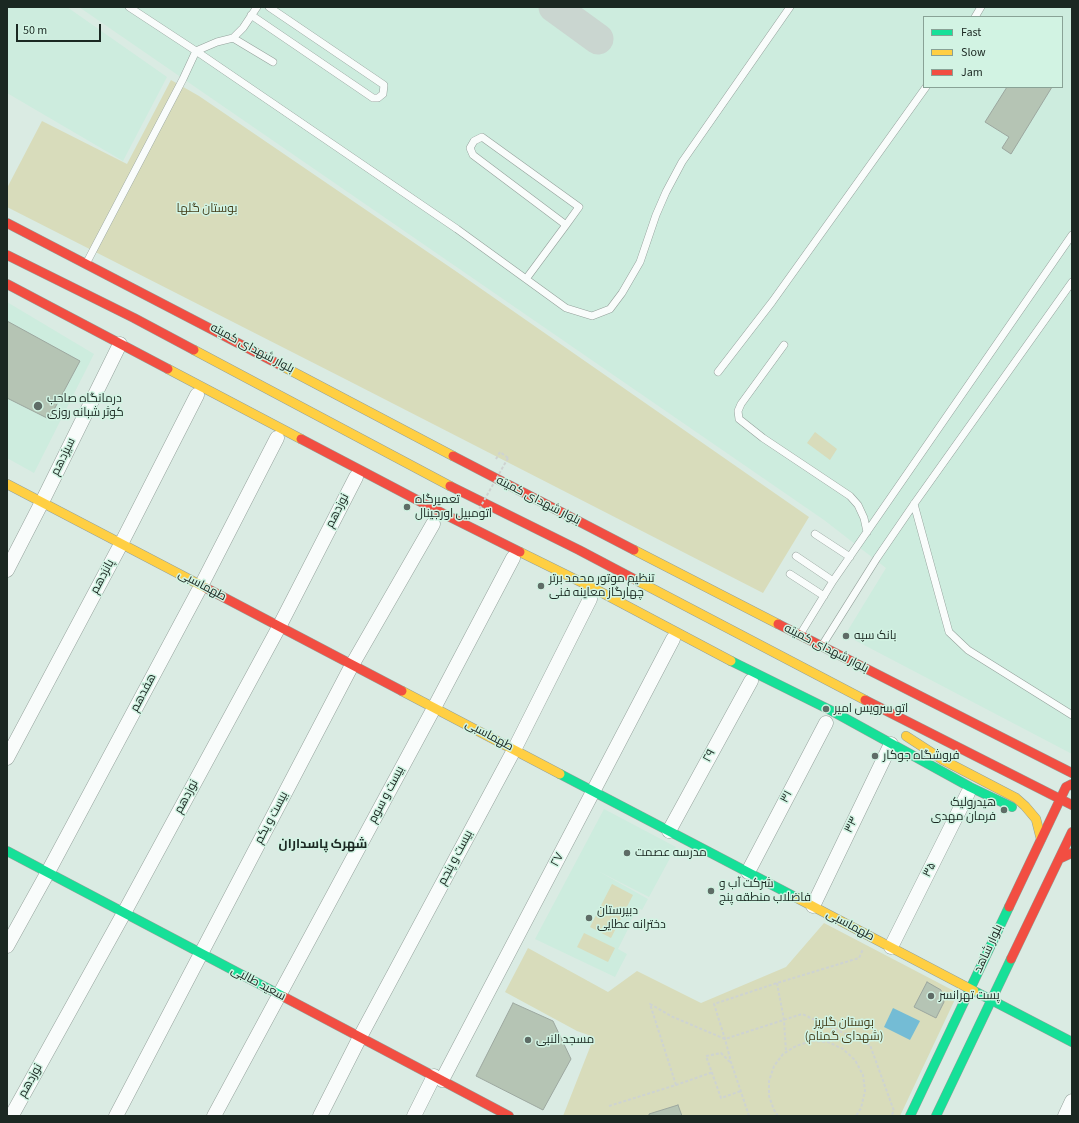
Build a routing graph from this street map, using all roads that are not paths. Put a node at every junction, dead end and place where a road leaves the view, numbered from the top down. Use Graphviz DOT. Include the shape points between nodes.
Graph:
graph roads {
  1 [pos="129,7"];
  2 [pos="257,7"];
  3 [pos="269,7"];
  4 [pos="790,7"];
  5 [pos="981,7"];
  6 [pos="251,15"];
  7 [pos="976,16"];
  8 [pos="233,38"];
  9 [pos="196,51"];
  10 [pos="273,62"];
  11 [pos="925,88"];
  12 [pos="7,223"];
  13 [pos="566,225"];
  14 [pos="1072,234"];
  15 [pos="7,255"];
  16 [pos="85,264"];
  17 [pos="526,279"];
  18 [pos="1072,282"];
  19 [pos="7,284"];
  20 [pos="120,344"];
  21 [pos="784,345"];
  22 [pos="718,372"];
  23 [pos="197,395"];
  24 [pos="277,438"];
  25 [pos="356,477"];
  26 [pos="7,484"];
  27 [pos="42,502"];
  28 [pos="914,504"];
  29 [pos="433,524"];
  30 [pos="867,532"];
  31 [pos="815,534"];
  32 [pos="121,544"];
  33 [pos="796,556"];
  34 [pos="850,557"];
  35 [pos="513,558"];
  36 [pos="7,570"];
  37 [pos="790,574"];
  38 [pos="833,581"];
  39 [pos="201,586"];
  40 [pos="824,596"];
  41 [pos="590,599"];
  42 [pos="279,627"];
  43 [pos="800,635"];
  44 [pos="673,639"];
  45 [pos="821,646"];
  46 [pos="352,665"];
  47 [pos="750,680"];
  48 [pos="877,707"];
  49 [pos="434,708"];
  50 [pos="1072,715"];
  51 [pos="889,721"];
  52 [pos="826,723"];
  53 [pos="900,731"];
  54 [pos="891,744"];
  55 [pos="514,750"];
  56 [pos="7,758"];
  57 [pos="1072,773"];
  58 [pos="1072,784"];
  59 [pos="593,791"];
  60 [pos="968,793"];
  61 [pos="1060,799"];
  62 [pos="1072,805"];
  63 [pos="1036,819"];
  64 [pos="669,831"];
  65 [pos="1072,832"];
  66 [pos="1041,839"];
  67 [pos="7,851"];
  68 [pos="1072,852"];
  69 [pos="1059,858"];
  70 [pos="48,872"];
  71 [pos="748,872"];
  72 [pos="813,906"];
  73 [pos="124,913"];
  74 [pos="7,946"];
  75 [pos="891,947"];
  76 [pos="201,953"];
  77 [pos="970,989"];
  78 [pos="280,995"];
  79 [pos="991,1000"];
  80 [pos="360,1037"];
  81 [pos="1072,1042"];
  82 [pos="438,1078"];
  83 [pos="1072,1101"];
  84 [pos="12,1114"];
  85 [pos="116,1116"];
  86 [pos="214,1116"];
  87 [pos="320,1116"];
  88 [pos="414,1116"];
  89 [pos="510,1116"];
  90 [pos="910,1116"];
  91 [pos="936,1116"];
  92 [pos="1065,1116"];
  1 -- 9 [label="lane"];
  2 -- 6 [label="lane"];
  3 -- 6 [label="lane" via="384,85 383,94 373,98"];
  4 -- 17 [label="lane" via="682,162 656,215 640,262 610,309 592,316 566,308"];
  5 -- 7 [label="lane"];
  6 -- 8 [label="lane"];
  8 -- 9 [label="lane"];
  8 -- 10 [label="lane"];
  9 -- 16 [label="lane"];
  9 -- 17 [label="lane"];
  11 -- 22 [label="lane" via="772,302"];
  12 -- 16 [label="main road, بلوار شهدای کمیته"];
  13 -- 13 [label="lane" via="473,155 470,148 474,141 482,137 578,207"];
  13 -- 17 [label="lane"];
  14 -- 30 [label="lane"];
  15 -- 48 [label="main road" via="134,318 471,497 578,550"];
  16 -- 43 [label="main road, بلوار شهدای کمیته"];
  18 -- 28 [label="lane"];
  19 -- 20 [label="main road"];
  20 -- 27 [label="street, سیزدهم"];
  20 -- 54 [label="main road" via="440,512 832,711"];
  21 -- 30 [label="lane" via="741,404 738,411 739,419 850,496 864,518"];
  23 -- 32 [label="street, پانزدهم"];
  24 -- 39 [label="street, هفدهم"];
  25 -- 42 [label="street, نوزدهم"];
  26 -- 27 [label="main road, طهماسبی"];
  27 -- 32 [label="main road, طهماسبی"];
  27 -- 36 [label="street, سیزدهم"];
  28 -- 45 [label="lane"];
  28 -- 50 [label="lane" via="949,632 968,650"];
  29 -- 46 [label="street, بیست و یکم"];
  30 -- 34 [label="lane"];
  31 -- 34 [label="lane"];
  32 -- 39 [label="main road, طهماسبی"];
  32 -- 56 [label="street, پانزدهم"];
  33 -- 38 [label="lane"];
  34 -- 38 [label="lane"];
  35 -- 49 [label="street, بیست و سوم"];
  37 -- 40 [label="lane"];
  38 -- 40 [label="lane"];
  39 -- 42 [label="main road, طهماسبی"];
  39 -- 70 [label="street, هفدهم"];
  40 -- 43 [label="lane"];
  41 -- 55 [label="street, بیست و پنجم"];
  42 -- 46 [label="main road, طهماسبی"];
  42 -- 73 [label="street, نوزدهم"];
  43 -- 45 [label="main road, بلوار شهدای کمیته"];
  44 -- 59 [label="street, ۲۷"];
  45 -- 57 [label="main road, بلوار شهدای کمیته"];
  46 -- 49 [label="main road, طهماسبی"];
  46 -- 76 [label="street, بیست و یکم"];
  47 -- 64 [label="street, ۲۹"];
  48 -- 51 [label="main road"];
  48 -- 61 [label="main road"];
  49 -- 55 [label="main road, طهماسبی"];
  49 -- 78 [label="street, بیست و سوم"];
  52 -- 71 [label="street, ۳۱"];
  53 -- 63 [label="main road" via="943,760 1016,798"];
  54 -- 63 [label="main road"];
  54 -- 72 [label="street, ۳۳"];
  55 -- 59 [label="main road, طهماسبی"];
  55 -- 80 [label="street, بیست و پنجم"];
  58 -- 61 [label="main road, بلوار شاهد" via="1066,787"];
  59 -- 64 [label="main road, طهماسبی"];
  59 -- 82 [label="street, ۲۷"];
  60 -- 75 [label="street, ۳۵"];
  61 -- 62 [label="main road"];
  61 -- 66 [label="main road, بلوار شاهد"];
  63 -- 66 [label="main road"];
  64 -- 71 [label="main road, طهماسبی"];
  65 -- 69 [label="main road, بلوار شاهد"];
  66 -- 77 [label="main road, بلوار شاهد"];
  67 -- 70 [label="main road, سعید طالبی"];
  68 -- 69 [label="main road"];
  69 -- 79 [label="main road, بلوار شاهد"];
  70 -- 73 [label="main road, سعید طالبی"];
  70 -- 74 [label="street, هفدهم"];
  71 -- 72 [label="main road, طهماسبی"];
  72 -- 75 [label="main road, طهماسبی"];
  73 -- 76 [label="main road, سعید طالبی"];
  73 -- 84 [label="street, نوزدهم"];
  75 -- 77 [label="main road, طهماسبی"];
  76 -- 78 [label="main road, سعید طالبی"];
  76 -- 85 [label="street, بیست و یکم"];
  77 -- 79 [label="main road, طهماسبی"];
  77 -- 90 [label="main road, بلوار شاهد"];
  78 -- 80 [label="main road, سعید طالبی"];
  78 -- 86 [label="street, بیست و سوم"];
  79 -- 81 [label="main road"];
  79 -- 91 [label="main road, بلوار شاهد"];
  80 -- 82 [label="main road, سعید طالبی"];
  80 -- 87 [label="street, بیست و پنجم"];
  82 -- 88 [label="street, ۲۷"];
  82 -- 89 [label="main road, سعید طالبی"];
  83 -- 92 [label="street"];
}
